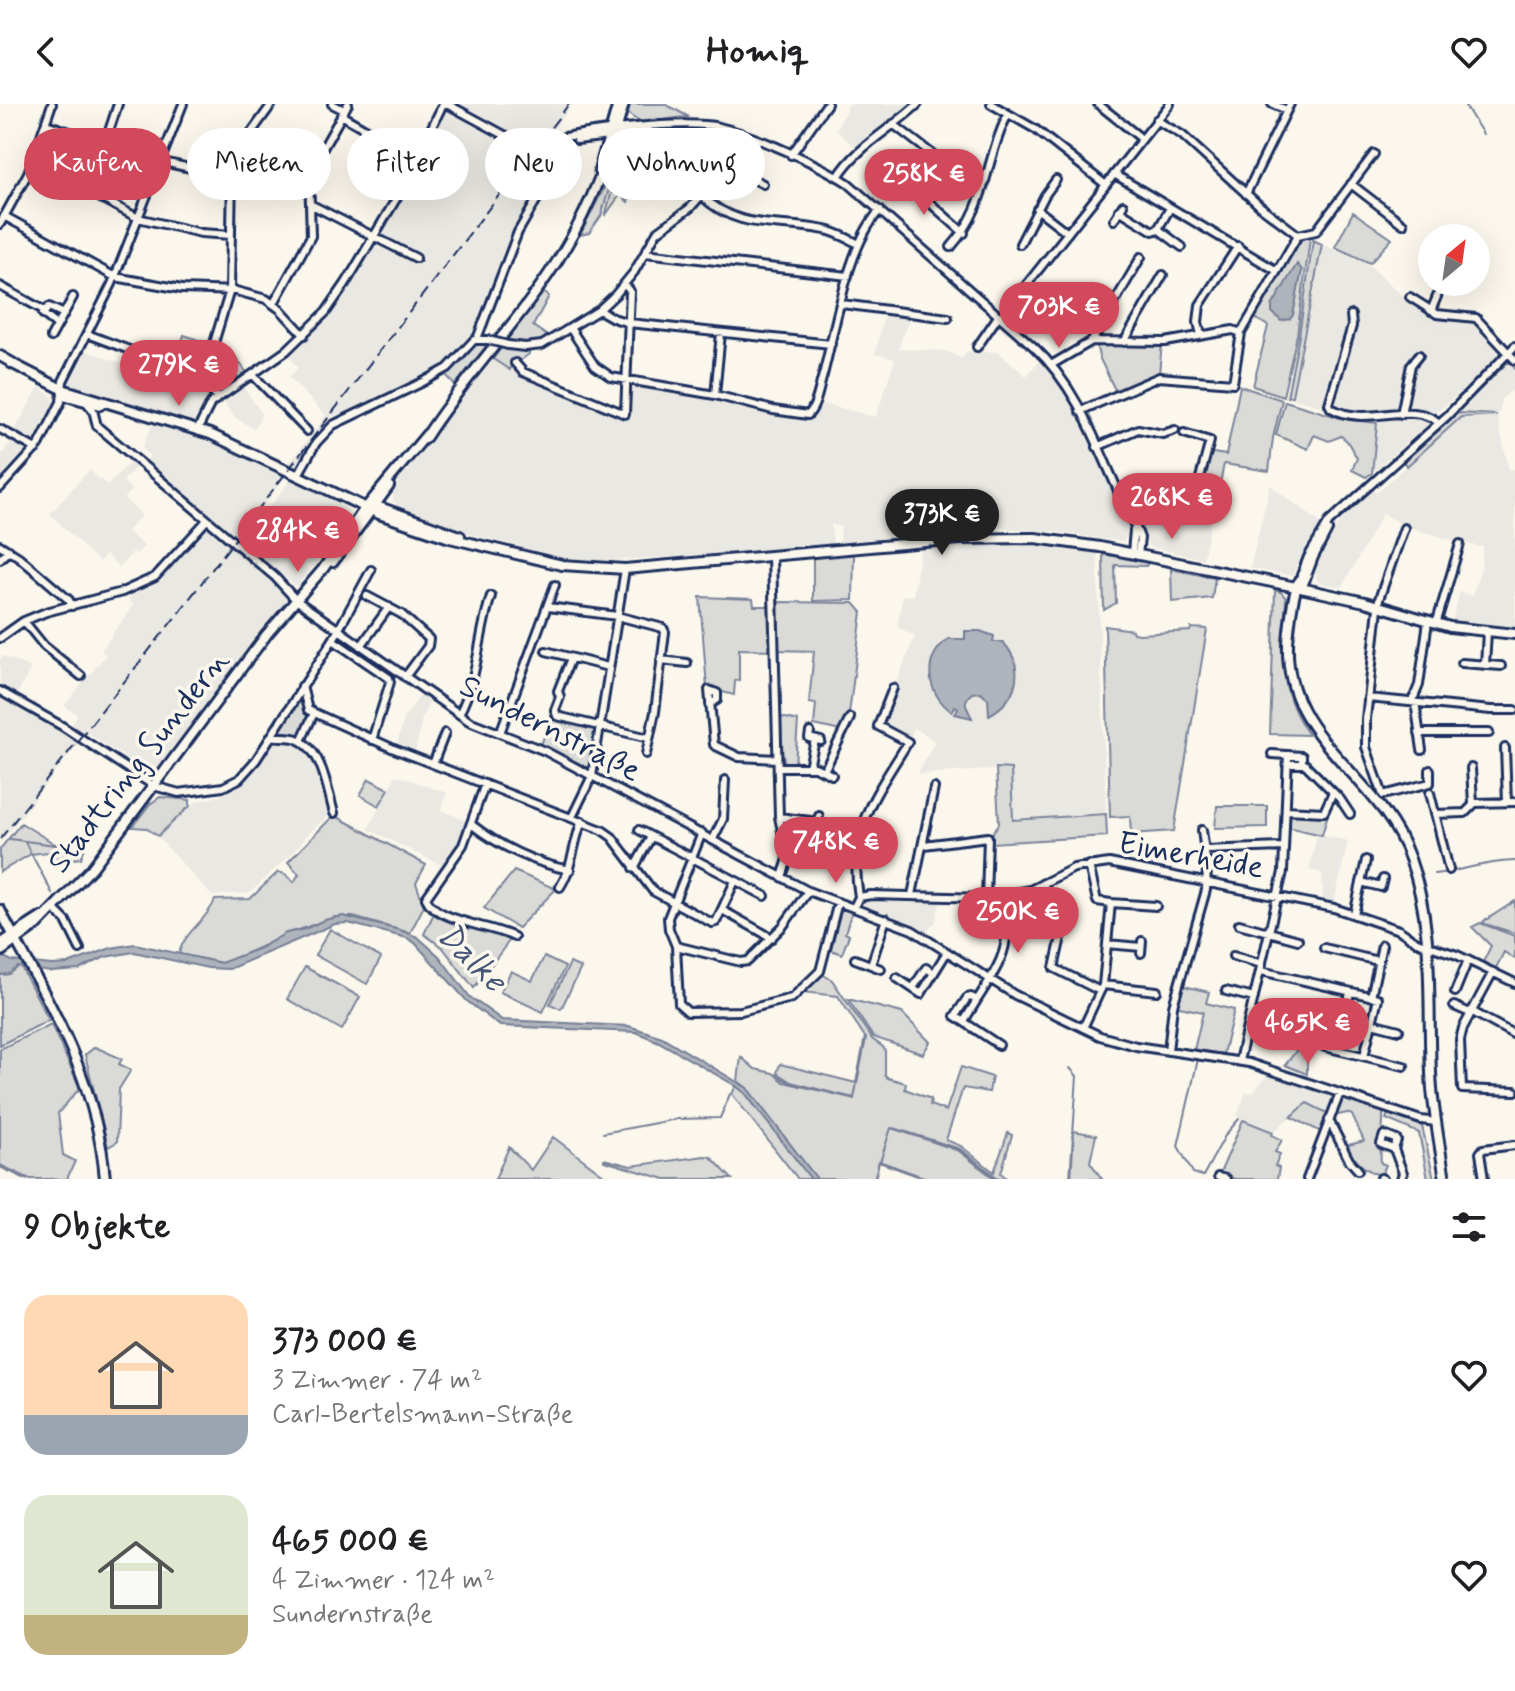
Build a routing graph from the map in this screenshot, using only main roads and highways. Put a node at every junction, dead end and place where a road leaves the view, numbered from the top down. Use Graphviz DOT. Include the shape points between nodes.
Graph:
graph roads {
  1 [pos="621,107"];
  2 [pos="615,128"];
  3 [pos="598,171"];
  4 [pos="598,184"];
  5 [pos="584,213"];
  6 [pos="0,356"];
  7 [pos="62,391"];
  8 [pos="148,415"];
  9 [pos="427,434"];
  10 [pos="322,486"];
  11 [pos="386,491"];
  12 [pos="349,500"];
  13 [pos="371,507"];
  14 [pos="396,513"];
  15 [pos="356,521"];
  16 [pos="477,543"];
  17 [pos="1136,552"];
  18 [pos="1271,582"];
  19 [pos="1300,586"];
  20 [pos="1293,601"];
  21 [pos="298,602"];
  22 [pos="1432,621"];
  23 [pos="1515,633"];
  24 [pos="1299,702"];
  25 [pos="0,910"];
  26 [pos="15,938"];
  27 [pos="0,944"];
  28 [pos="0,952"];
  29 [pos="105,1179"];
  30 [pos="1445,1179"];
  1 -- 2 [label="main road"];
  3 -- 5 [label="main road, Stadtring Sundern"];
  4 -- 5 [label="main road, Stadtring Sundern"];
  5 -- 9 [label="main road, Stadtring Sundern" via="549,273"];
  6 -- 7 [label="main road"];
  7 -- 8 [label="main road"];
  7 -- 8 [label="main road" via="86,402"];
  8 -- 10 [label="main road" via="219,439"];
  9 -- 11 [label="main road, Stadtring Sundern"];
  9 -- 13 [label="main road, Stadtring Sundern"];
  10 -- 12 [label="main road"];
  10 -- 13 [label="main road"];
  11 -- 13 [label="main road, Stadtring Sundern"];
  11 -- 14 [label="main road"];
  12 -- 13 [label="main road"];
  12 -- 15 [label="main road"];
  13 -- 14 [label="main road"];
  13 -- 15 [label="main road, Stadtring Sundern"];
  13 -- 16 [label="main road"];
  13 -- 21 [label="main road, Stadtring Sundern"];
  14 -- 16 [label="main road"];
  15 -- 21 [label="main road, Stadtring Sundern"];
  16 -- 17 [label="main road" via="562,565 625,569 1012,537"];
  17 -- 18 [label="main road"];
  17 -- 19 [label="main road"];
  18 -- 19 [label="main road"];
  18 -- 20 [label="main road" via="1287,590"];
  19 -- 20 [label="main road"];
  19 -- 22 [label="main road"];
  19 -- 24 [label="main road" via="1291,647"];
  20 -- 24 [label="main road" via="1287,657"];
  21 -- 26 [label="main road, Stadtring Sundern" via="92,868"];
  22 -- 23 [label="main road"];
  22 -- 23 [label="main road"];
  24 -- 30 [label="main road" via="1315,731 1371,791 1398,832 1416,876 1428,947 1432,1078"];
  25 -- 26 [label="main road"];
  26 -- 27 [label="main road, Stadtring Sundern"];
  26 -- 28 [label="main road, Stadtring Sundern"];
  26 -- 29 [label="main road" via="85,1079"];
}
